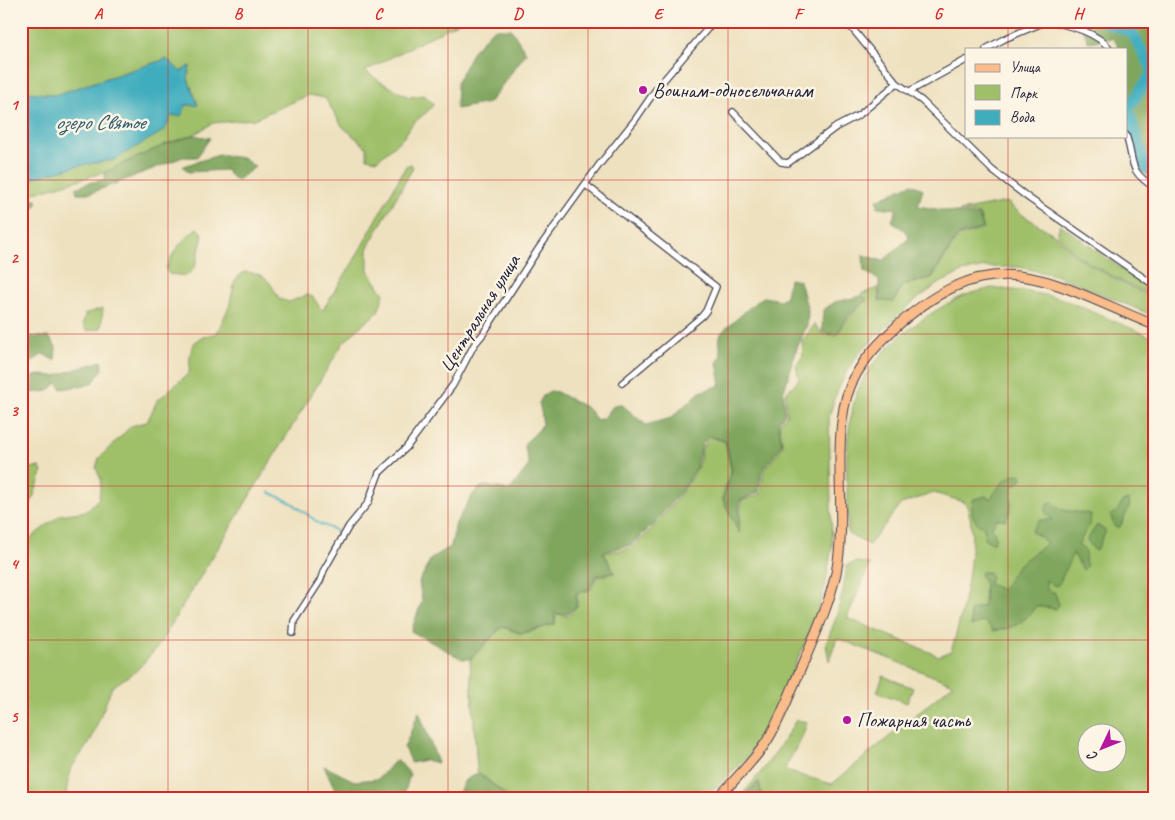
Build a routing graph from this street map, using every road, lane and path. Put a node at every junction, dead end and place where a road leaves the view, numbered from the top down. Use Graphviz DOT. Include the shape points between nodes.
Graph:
graph roads {
  1 [pos="714,21"];
  2 [pos="846,21"];
  3 [pos="1048,21"];
  4 [pos="988,48"];
  5 [pos="1109,48"];
  6 [pos="965,61"];
  7 [pos="897,83"];
  8 [pos="910,91"];
  9 [pos="733,112"];
  10 [pos="1127,138"];
  11 [pos="586,185"];
  12 [pos="1154,188"];
  13 [pos="1154,285"];
  14 [pos="1154,325"];
  15 [pos="622,382"];
  16 [pos="293,633"];
  17 [pos="717,799"];
  1 -- 11 [label="street, Центральная улица" via="657,88"];
  2 -- 7 [label="street"];
  3 -- 4 [label="street"];
  3 -- 5 [label="street" via="1086,33"];
  6 -- 8 [label="street"];
  7 -- 8 [label="street"];
  7 -- 9 [label="street" via="859,115 836,127 788,163 780,162"];
  8 -- 13 [label="street" via="1007,182"];
  10 -- 12 [label="street" via="1133,168"];
  11 -- 15 [label="street" via="716,287 702,316"];
  11 -- 16 [label="street, Центральная улица" via="553,227 474,345 453,385 406,448 379,473 368,503 349,526 294,621"];
  14 -- 17 [label="main road" via="1043,280 988,276 954,286 938,295 909,316 873,350 854,377 844,405 840,446 839,552 824,614 766,742"];
}
